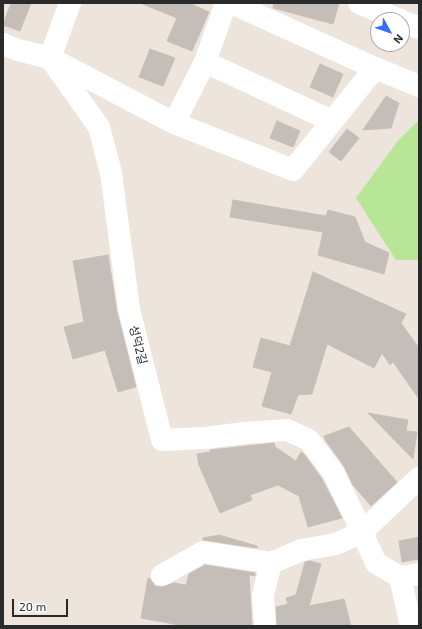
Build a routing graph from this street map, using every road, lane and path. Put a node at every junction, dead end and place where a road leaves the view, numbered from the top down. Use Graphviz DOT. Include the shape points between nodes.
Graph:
graph roads {
  1 [pos="70,3"];
  2 [pos="226,3"];
  3 [pos="231,3"];
  4 [pos="359,3"];
  5 [pos="381,12"];
  6 [pos="3,44"];
  7 [pos="50,58"];
  8 [pos="205,62"];
  9 [pos="375,68"];
  10 [pos="419,86"];
  11 [pos="332,121"];
  12 [pos="174,123"];
  13 [pos="419,478"];
  14 [pos="362,532"];
  15 [pos="271,562"];
  16 [pos="162,575"];
  17 [pos="409,576"];
  18 [pos="265,626"];
  19 [pos="411,626"];
  1 -- 7 [label="street"];
  2 -- 8 [label="street"];
  3 -- 9 [label="street"];
  4 -- 5 [label="street"];
  6 -- 7 [label="street"];
  7 -- 12 [label="street"];
  7 -- 14 [label="street, 성덕2길" via="99,128 111,173 129,309 162,440 287,430 309,440 333,472"];
  8 -- 11 [label="street"];
  8 -- 12 [label="street"];
  9 -- 10 [label="street"];
  9 -- 11 [label="street"];
  11 -- 12 [label="street" via="293,170"];
  13 -- 14 [label="street"];
  14 -- 15 [label="street" via="336,544 302,550"];
  14 -- 17 [label="street, 성덕2길" via="376,564"];
  15 -- 16 [label="street" via="203,552"];
  15 -- 18 [label="street" via="263,595"];
  17 -- 19 [label="street"];
}
